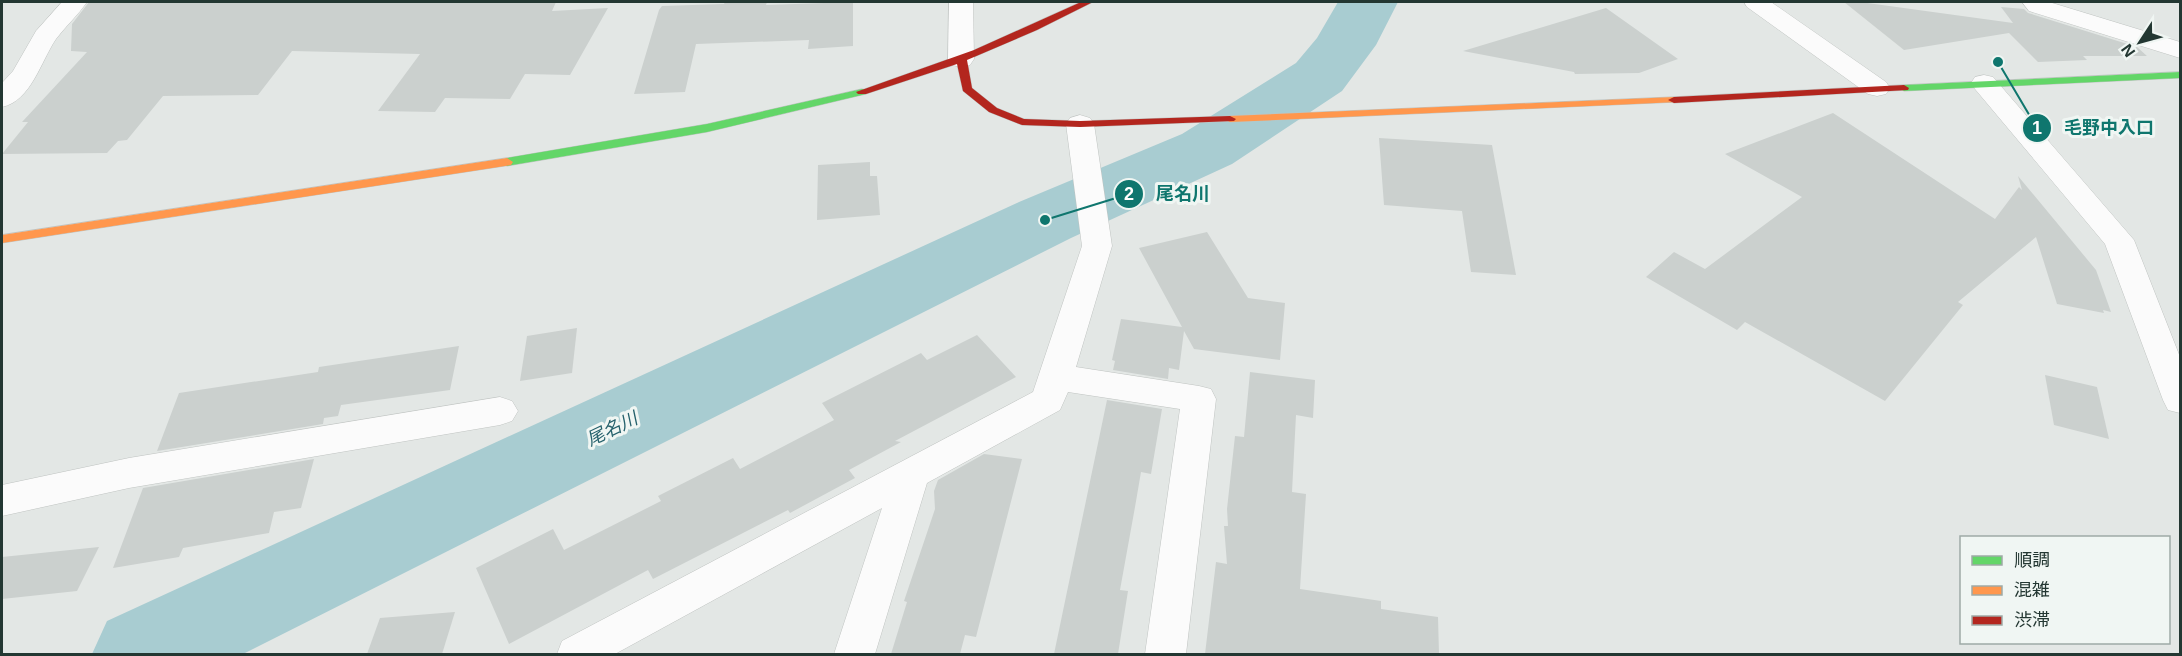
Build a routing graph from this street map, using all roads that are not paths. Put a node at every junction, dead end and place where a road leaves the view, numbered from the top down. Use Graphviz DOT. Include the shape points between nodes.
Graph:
graph roads {
  1 [pos="75,2"];
  2 [pos="961,2"];
  3 [pos="1088,2"];
  4 [pos="1756,2"];
  5 [pos="2034,2"];
  6 [pos="2181,51"];
  7 [pos="961,59"];
  8 [pos="2181,75"];
  9 [pos="1983,83"];
  10 [pos="1877,88"];
  11 [pos="2,99"];
  12 [pos="1080,124"];
  13 [pos="2,239"];
  14 [pos="1056,377"];
  15 [pos="2181,400"];
  16 [pos="500,411"];
  17 [pos="910,477"];
  18 [pos="2,501"];
  19 [pos="578,654"];
  20 [pos="855,654"];
  21 [pos="1166,654"];
  1 -- 11 [label="street" via="45,36 24,75"];
  2 -- 7 [label="street"];
  3 -- 7 [label="street"];
  4 -- 10 [label="street"];
  5 -- 6 [label="street"];
  7 -- 12 [label="street" via="967,89 993,110 1022,122"];
  7 -- 13 [label="street" via="781,112 669,135"];
  8 -- 9 [label="street"];
  9 -- 10 [label="street"];
  9 -- 15 [label="street" via="2119,240"];
  10 -- 12 [label="street" via="1335,116"];
  12 -- 14 [label="street" via="1097,246"];
  14 -- 17 [label="street" via="1048,400"];
  14 -- 21 [label="street" via="1199,399"];
  16 -- 18 [label="street" via="129,472"];
  17 -- 19 [label="street"];
  17 -- 20 [label="street"];
}
